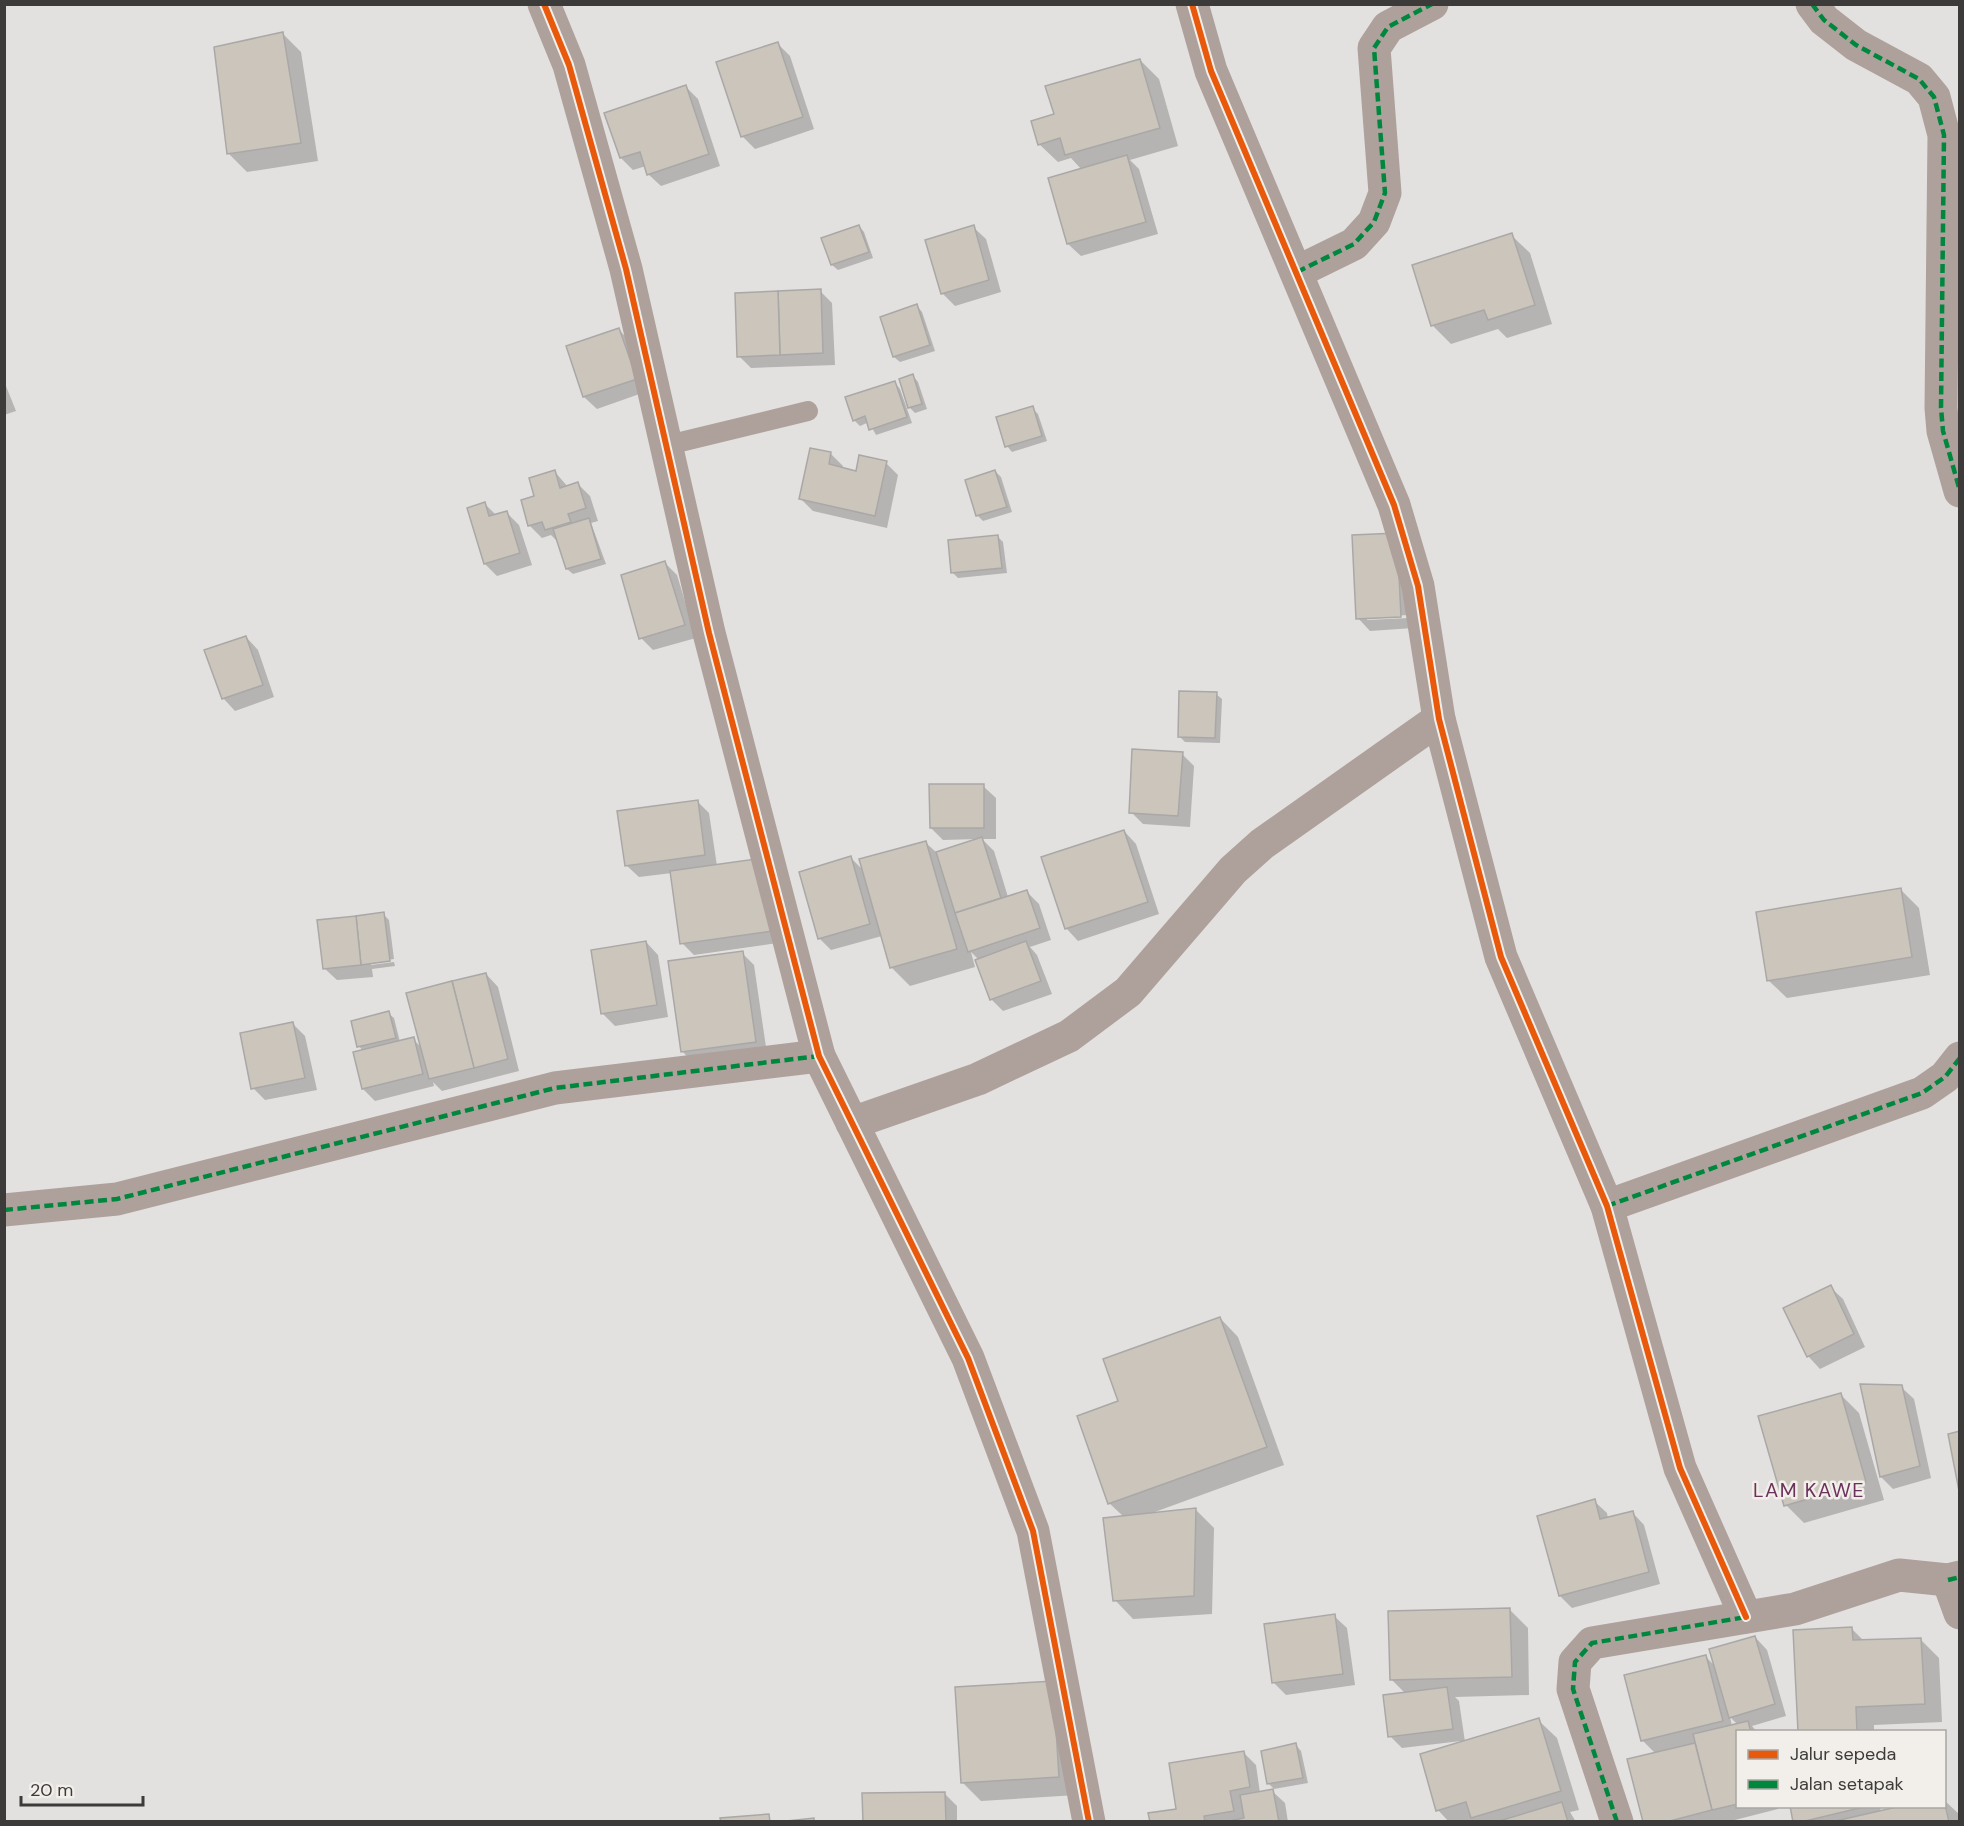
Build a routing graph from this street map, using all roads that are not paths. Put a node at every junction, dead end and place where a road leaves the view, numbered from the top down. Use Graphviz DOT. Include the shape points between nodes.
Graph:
graph roads {
  1 [pos="544,4"];
  2 [pos="1192,4"];
  3 [pos="1432,4"];
  4 [pos="1812,4"];
  5 [pos="1297,272"];
  6 [pos="808,411"];
  7 [pos="668,445"];
  8 [pos="1959,491"];
  9 [pos="1439,718"];
  10 [pos="819,1056"];
  11 [pos="1959,1058"];
  12 [pos="852,1123"];
  13 [pos="1607,1206"];
  14 [pos="4,1210"];
  15 [pos="1954,1579"];
  16 [pos="1959,1613"];
  17 [pos="1746,1617"];
  18 [pos="1089,1821"];
  19 [pos="1617,1821"];
  1 -- 7 [label="street" via="575,88 626,269"];
  2 -- 5 [label="street" via="1211,71"];
  3 -- 5 [label="street" via="1388,27 1374,48 1385,193 1374,222 1354,244"];
  4 -- 8 [label="street" via="1824,20 1856,45 1919,79 1934,97 1944,135 1941,408"];
  5 -- 9 [label="street" via="1394,505 1418,586"];
  6 -- 7 [label="lane"];
  7 -- 10 [label="street" via="709,633"];
  9 -- 12 [label="street" via="1262,844 1233,870 1128,992 1069,1036 978,1079"];
  9 -- 13 [label="street" via="1501,957"];
  10 -- 12 [label="street"];
  10 -- 14 [label="street" via="555,1088 117,1199"];
  11 -- 13 [label="street" via="1945,1077 1922,1093"];
  12 -- 18 [label="street" via="968,1358 1033,1531"];
  13 -- 17 [label="street" via="1680,1468"];
  15 -- 16 [label="street"];
  15 -- 17 [label="street" via="1899,1575 1796,1609"];
  17 -- 19 [label="street" via="1592,1643 1575,1662 1573,1689"];
}
